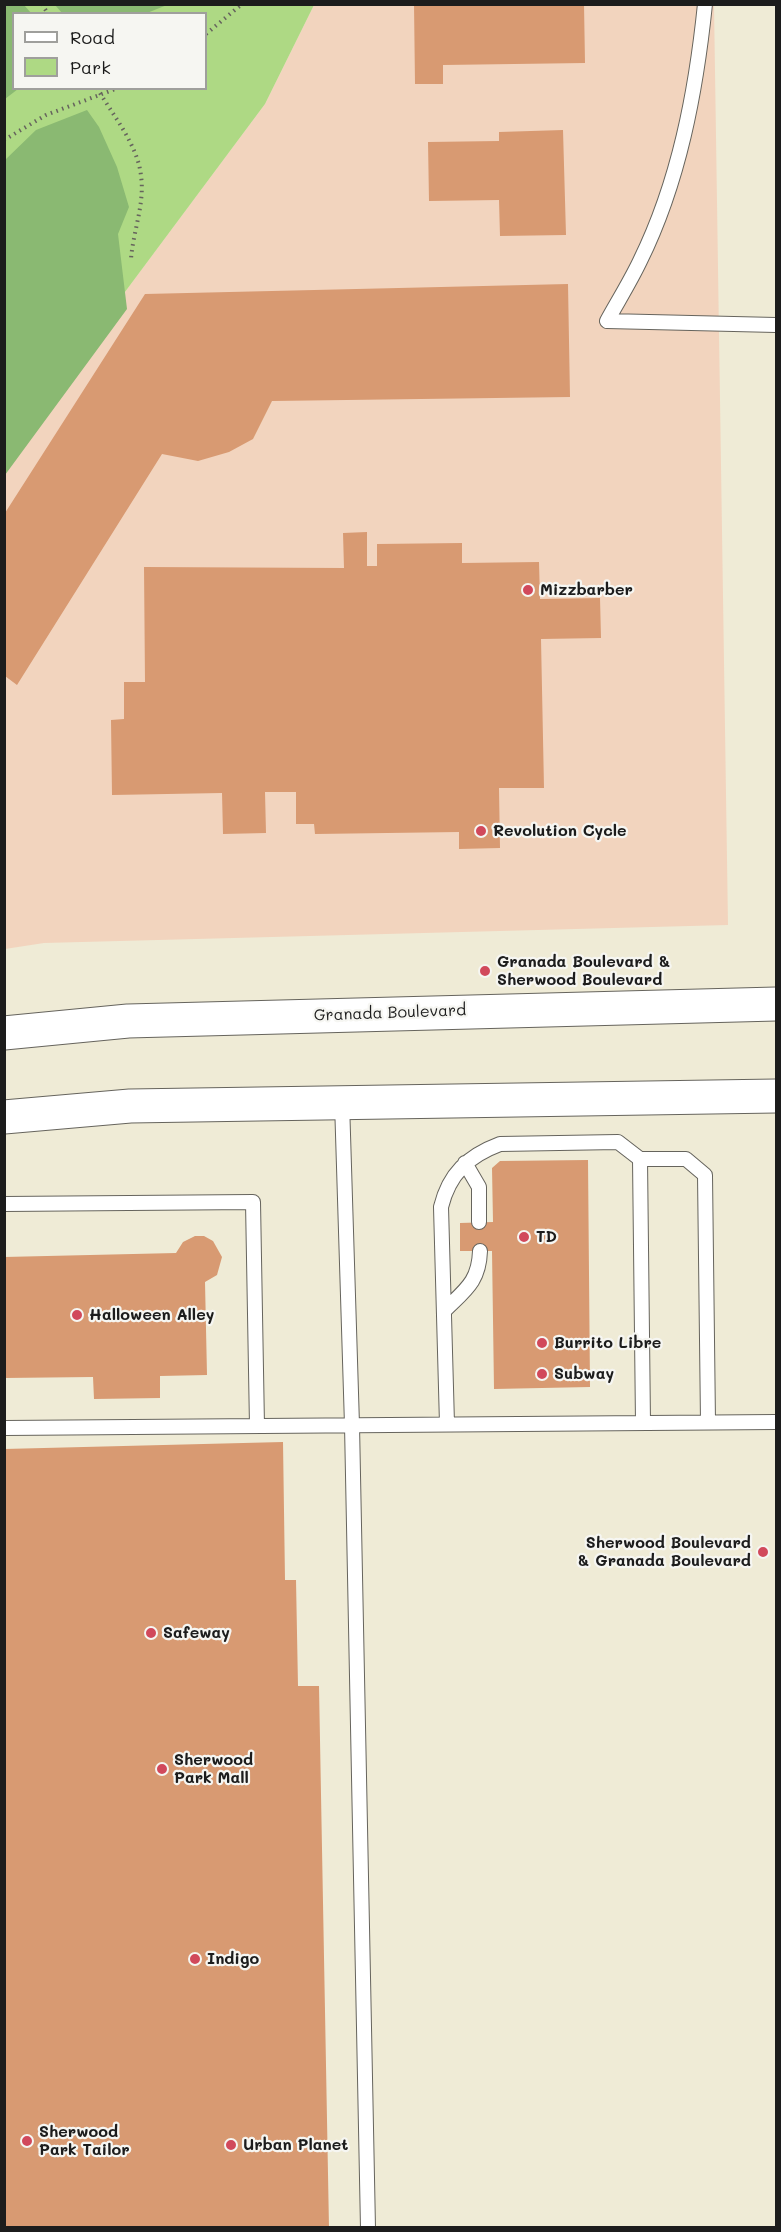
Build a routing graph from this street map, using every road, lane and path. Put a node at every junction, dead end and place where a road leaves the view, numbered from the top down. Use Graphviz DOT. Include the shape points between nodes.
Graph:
graph roads {
  1 [pos="242,4"];
  2 [pos="705,4"];
  3 [pos="207,33"];
  4 [pos="98,90"];
  5 [pos="112,90"];
  6 [pos="101,94"];
  7 [pos="4,140"];
  8 [pos="131,259"];
  9 [pos="777,325"];
  10 [pos="777,1004"];
  11 [pos="4,1033"];
  12 [pos="777,1096"];
  13 [pos="342,1102"];
  14 [pos="4,1117"];
  15 [pos="640,1159"];
  16 [pos="465,1163"];
  17 [pos="4,1204"];
  18 [pos="479,1222"];
  19 [pos="480,1251"];
  20 [pos="444,1311"];
  21 [pos="708,1422"];
  22 [pos="777,1422"];
  23 [pos="643,1423"];
  24 [pos="447,1424"];
  25 [pos="352,1425"];
  26 [pos="257,1426"];
  27 [pos="4,1428"];
  28 [pos="368,2228"];
  1 -- 3 [label="path"];
  2 -- 9 [label="lane" via="699,65 680,155 640,261 606,321"];
  4 -- 6 [label="path"];
  5 -- 6 [label="path"];
  6 -- 7 [label="path" via="46,115"];
  6 -- 8 [label="path" via="130,145 141,174"];
  10 -- 11 [label="main road, Granada Boulevard" via="128,1021"];
  12 -- 13 [label="main road"];
  13 -- 14 [label="main road" via="130,1107"];
  13 -- 25 [label="lane"];
  15 -- 16 [label="lane" via="618,1142 500,1144"];
  15 -- 21 [label="lane" via="686,1159 705,1175"];
  15 -- 23 [label="lane"];
  16 -- 18 [label="lane" via="479,1187"];
  16 -- 20 [label="lane" via="455,1173 441,1208"];
  17 -- 26 [label="lane" via="254,1202"];
  19 -- 20 [label="lane" via="479,1269 472,1284"];
  20 -- 24 [label="lane"];
  21 -- 22 [label="lane"];
  21 -- 23 [label="lane"];
  23 -- 24 [label="lane"];
  24 -- 25 [label="lane"];
  25 -- 26 [label="lane"];
  25 -- 28 [label="lane"];
  26 -- 27 [label="lane"];
}
